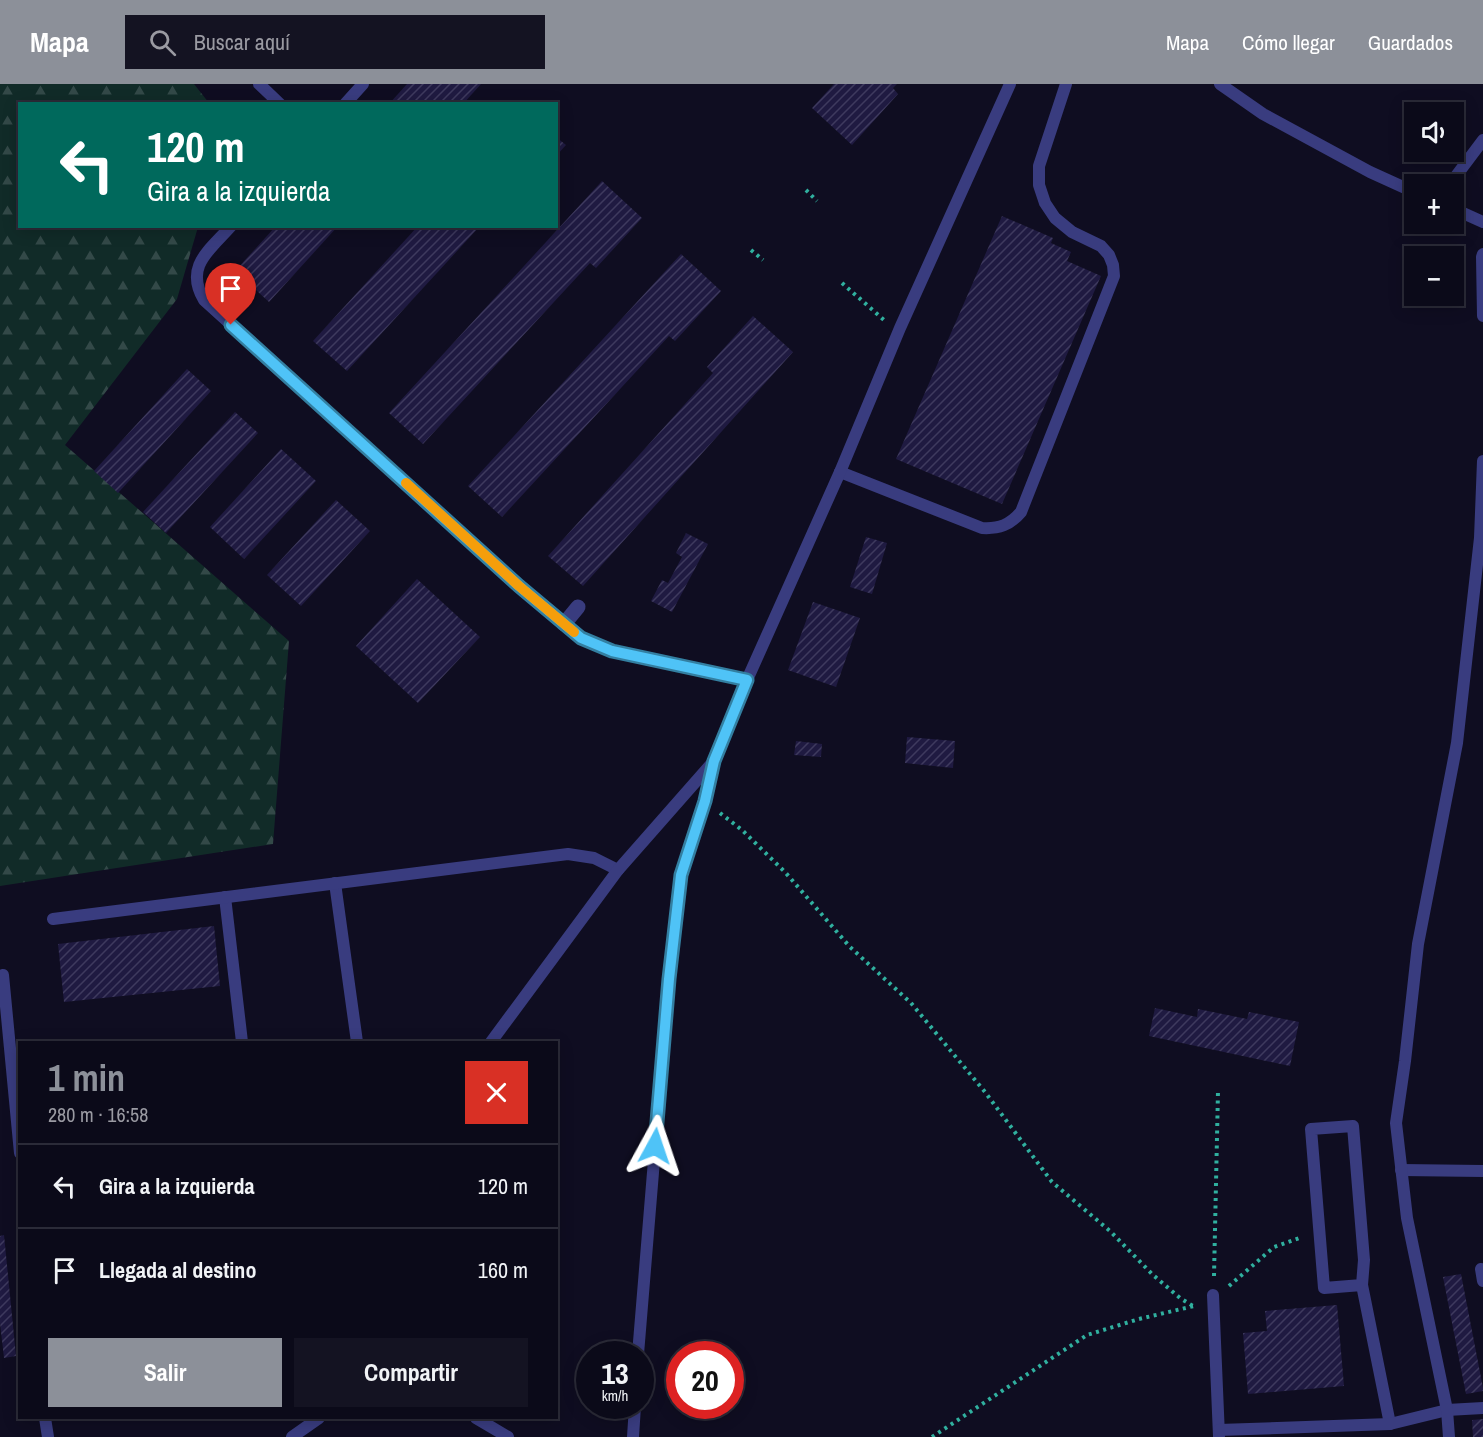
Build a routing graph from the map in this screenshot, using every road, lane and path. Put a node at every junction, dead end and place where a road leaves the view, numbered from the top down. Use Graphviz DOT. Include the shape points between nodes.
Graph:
graph roads {
  1 [pos="259,84"];
  2 [pos="363,84"];
  3 [pos="1010,84"];
  4 [pos="1066,84"];
  5 [pos="1220,84"];
  6 [pos="278,102"];
  7 [pos="347,102"];
  8 [pos="1483,140"];
  9 [pos="1458,174"];
  10 [pos="1404,187"];
  11 [pos="806,190"];
  12 [pos="817,201"];
  13 [pos="1464,213"];
  14 [pos="1483,222"];
  15 [pos="229,228"];
  16 [pos="751,250"];
  17 [pos="1483,257"];
  18 [pos="763,260"];
  19 [pos="842,283"];
  20 [pos="1483,316"];
  21 [pos="900,328"];
  22 [pos="1483,461"];
  23 [pos="840,472"];
  24 [pos="578,607"];
  25 [pos="564,624"];
  26 [pos="747,680"];
  27 [pos="714,761"];
  28 [pos="705,801"];
  29 [pos="618,870"];
  30 [pos="335,883"];
  31 [pos="225,897"];
  32 [pos="53,919"];
  33 [pos="3,975"];
  34 [pos="242,1041"];
  35 [pos="357,1041"];
  36 [pos="492,1041"];
  37 [pos="1218,1091"];
  38 [pos="18,1132"];
  39 [pos="1401,1170"];
  40 [pos="1483,1171"];
  41 [pos="1319,1231"];
  42 [pos="1362,1285"];
  43 [pos="1213,1295"];
  44 [pos="1193,1306"];
  45 [pos="639,1341"];
  46 [pos="1483,1408"];
  47 [pos="1447,1410"];
  48 [pos="45,1419"];
  49 [pos="318,1419"];
  50 [pos="478,1419"];
  51 [pos="634,1419"];
  52 [pos="1390,1424"];
  53 [pos="1219,1434"];
  54 [pos="48,1437"];
  55 [pos="292,1437"];
  56 [pos="508,1437"];
  57 [pos="633,1437"];
  58 [pos="932,1437"];
  59 [pos="1449,1437"];
  1 -- 6 [label="lane"];
  2 -- 7 [label="lane"];
  3 -- 21 [label="lane"];
  4 -- 23 [label="lane" via="1039,166 1039,185 1056,218 1072,232 1101,246 1113,265 1114,276 1022,512 1004,526 982,528"];
  5 -- 10 [label="lane" via="1263,114"];
  8 -- 9 [label="lane"];
  11 -- 12 [label="path"];
  13 -- 14 [label="lane"];
  15 -- 25 [label="lane" via="201,259 197,269 198,290 204,300"];
  16 -- 18 [label="path"];
  17 -- 20 [label="lane"];
  19 -- 21 [label="path" via="888,323"];
  21 -- 23 [label="lane"];
  22 -- 39 [label="lane" via="1480,538 1457,742 1418,944 1396,1123"];
  23 -- 26 [label="lane"];
  24 -- 25 [label="street"];
  25 -- 26 [label="lane" via="581,638 612,651"];
  26 -- 27 [label="lane"];
  27 -- 28 [label="lane"];
  27 -- 29 [label="lane"];
  28 -- 44 [label="path" via="785,872 850,947 911,1003 1053,1182 1153,1275"];
  28 -- 45 [label="lane" via="681,875"];
  29 -- 30 [label="lane" via="594,858 568,854"];
  29 -- 36 [label="lane"];
  30 -- 31 [label="lane"];
  30 -- 35 [label="lane"];
  31 -- 32 [label="lane"];
  31 -- 34 [label="lane"];
  33 -- 38 [label="lane"];
  37 -- 43 [label="path"];
  39 -- 40 [label="lane"];
  39 -- 47 [label="lane" via="1407,1218"];
  41 -- 42 [label="lane" via="1324,1288"];
  41 -- 42 [label="lane" via="1311,1130 1353,1126 1364,1260"];
  41 -- 43 [label="path" via="1274,1247"];
  42 -- 52 [label="lane"];
  43 -- 44 [label="path"];
  43 -- 53 [label="lane"];
  44 -- 58 [label="path" via="1087,1335"];
  46 -- 47 [label="lane"];
  47 -- 52 [label="lane"];
  47 -- 59 [label="lane"];
  48 -- 54 [label="lane"];
  49 -- 55 [label="lane"];
  50 -- 56 [label="lane"];
  51 -- 57 [label="lane"];
  52 -- 53 [label="lane"];
}
